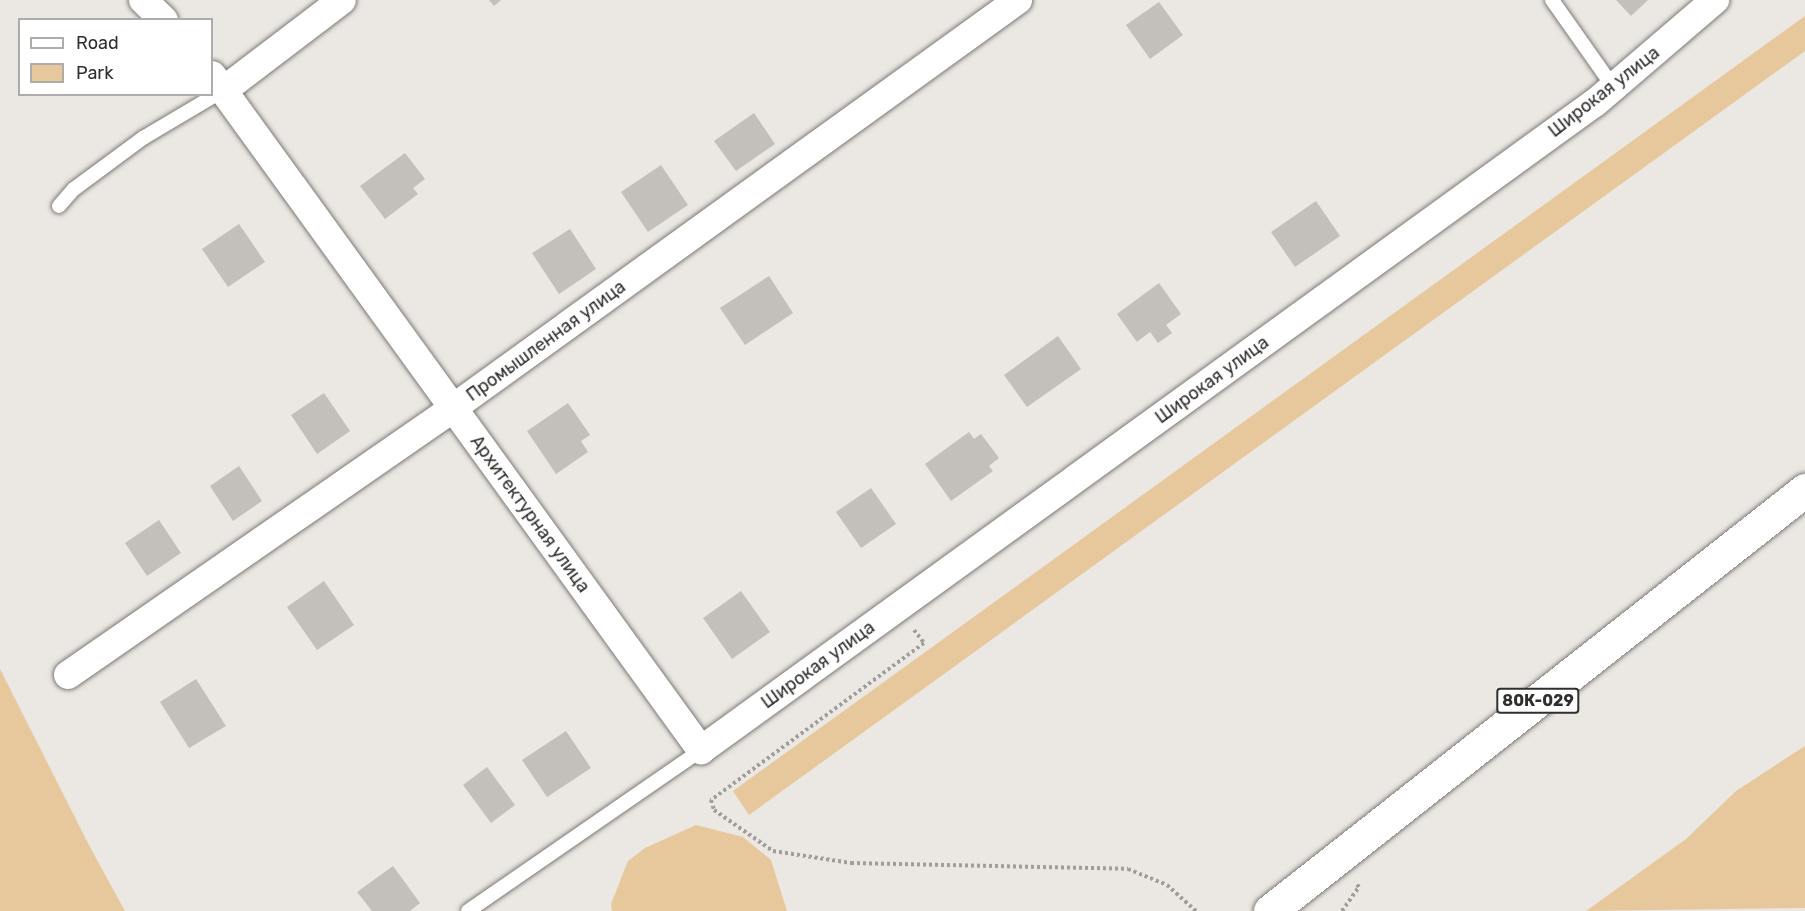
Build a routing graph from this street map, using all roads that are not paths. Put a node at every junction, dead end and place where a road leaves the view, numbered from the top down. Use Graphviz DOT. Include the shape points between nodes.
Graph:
graph roads {
  1 [pos="143,0"];
  2 [pos="342,0"];
  3 [pos="1018,0"];
  4 [pos="1552,0"];
  5 [pos="1715,0"];
  6 [pos="162,18"];
  7 [pos="218,83"];
  8 [pos="1614,88"];
  9 [pos="200,96"];
  10 [pos="59,206"];
  11 [pos="453,408"];
  12 [pos="1805,490"];
  13 [pos="68,675"];
  14 [pos="701,750"];
  15 [pos="468,911"];
  16 [pos="1270,911"];
  1 -- 6 [label="street"];
  2 -- 7 [label="street"];
  3 -- 11 [label="street, Промышленная улица"];
  4 -- 8 [label="lane"];
  5 -- 8 [label="street, Широкая улица"];
  7 -- 11 [label="street, Архитектурная улица"];
  8 -- 14 [label="street, Широкая улица"];
  9 -- 10 [label="lane" via="74,189"];
  11 -- 13 [label="street, Промышленная улица"];
  11 -- 14 [label="street, Архитектурная улица"];
  12 -- 16 [label="main road, 80К-029"];
  14 -- 15 [label="lane"];
}
